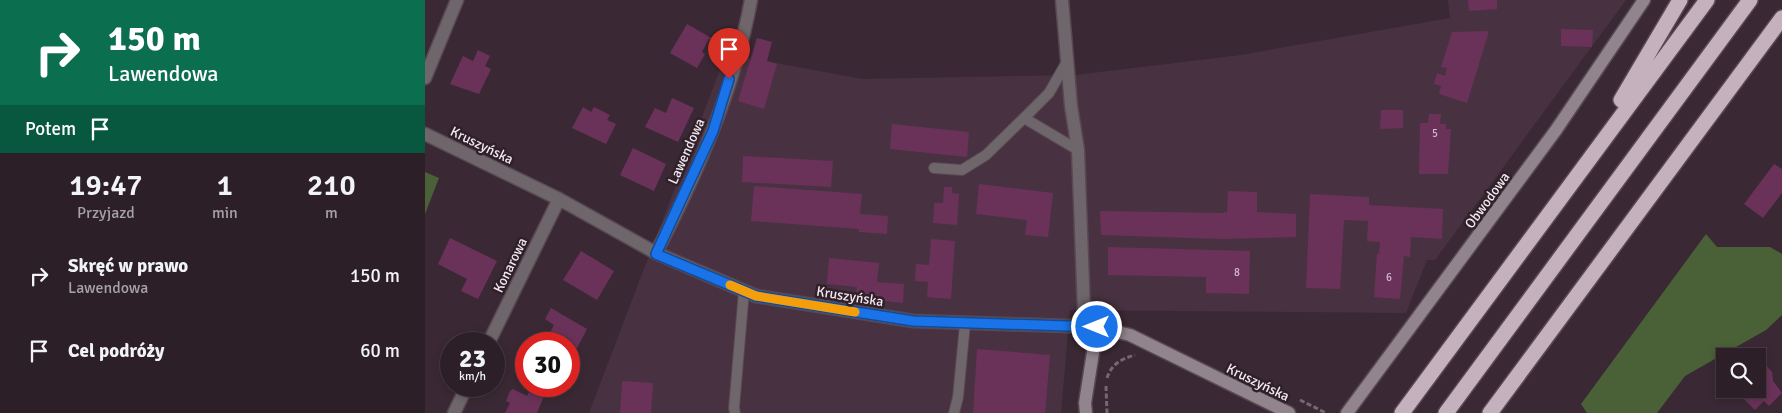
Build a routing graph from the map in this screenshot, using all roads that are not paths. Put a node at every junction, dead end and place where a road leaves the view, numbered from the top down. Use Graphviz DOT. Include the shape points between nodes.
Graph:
graph roads {
  1 [pos="457,0"];
  2 [pos="751,0"];
  3 [pos="1062,0"];
  4 [pos="1644,0"];
  5 [pos="1680,0"];
  6 [pos="1707,0"];
  7 [pos="1750,0"];
  8 [pos="1782,18"];
  9 [pos="1068,60"];
  10 [pos="425,78"];
  11 [pos="1024,118"];
  12 [pos="425,134"];
  13 [pos="1078,150"];
  14 [pos="1593,152"];
  15 [pos="934,168"];
  16 [pos="559,199"];
  17 [pos="656,254"];
  18 [pos="744,291"];
  19 [pos="965,324"];
  20 [pos="1097,327"];
  21 [pos="1082,328"];
  22 [pos="494,332"];
  23 [pos="462,397"];
  24 [pos="454,413"];
  25 [pos="735,413"];
  26 [pos="954,413"];
  27 [pos="1087,413"];
  28 [pos="1289,413"];
  29 [pos="1347,413"];
  30 [pos="1402,413"];
  31 [pos="1446,413"];
  32 [pos="1490,413"];
  1 -- 10 [label="street"];
  2 -- 17 [label="street, Lawendowa" via="713,131"];
  3 -- 9 [label="street"];
  4 -- 29 [label="street, Obwodowa" via="1556,130"];
  5 -- 14 [label="highway"];
  6 -- 14 [label="highway"];
  7 -- 31 [label="highway"];
  8 -- 32 [label="highway"];
  9 -- 11 [label="lane" via="1049,93"];
  9 -- 13 [label="street"];
  11 -- 13 [label="lane"];
  11 -- 15 [label="lane" via="986,155 961,170"];
  12 -- 16 [label="street, Kruszyńska"];
  13 -- 21 [label="street" via="1085,312"];
  14 -- 30 [label="highway"];
  16 -- 17 [label="street, Kruszyńska"];
  16 -- 22 [label="street, Konarowa"];
  17 -- 18 [label="street, Kruszyńska"];
  18 -- 19 [label="street, Kruszyńska" via="756,296 913,321"];
  18 -- 25 [label="lane"];
  19 -- 21 [label="street, Kruszyńska"];
  19 -- 26 [label="lane" via="959,396"];
  20 -- 21 [label="street, Kruszyńska"];
  20 -- 27 [label="street" via="1085,403"];
  20 -- 28 [label="street, Kruszyńska" via="1130,335"];
  23 -- 24 [label="street"];
}
